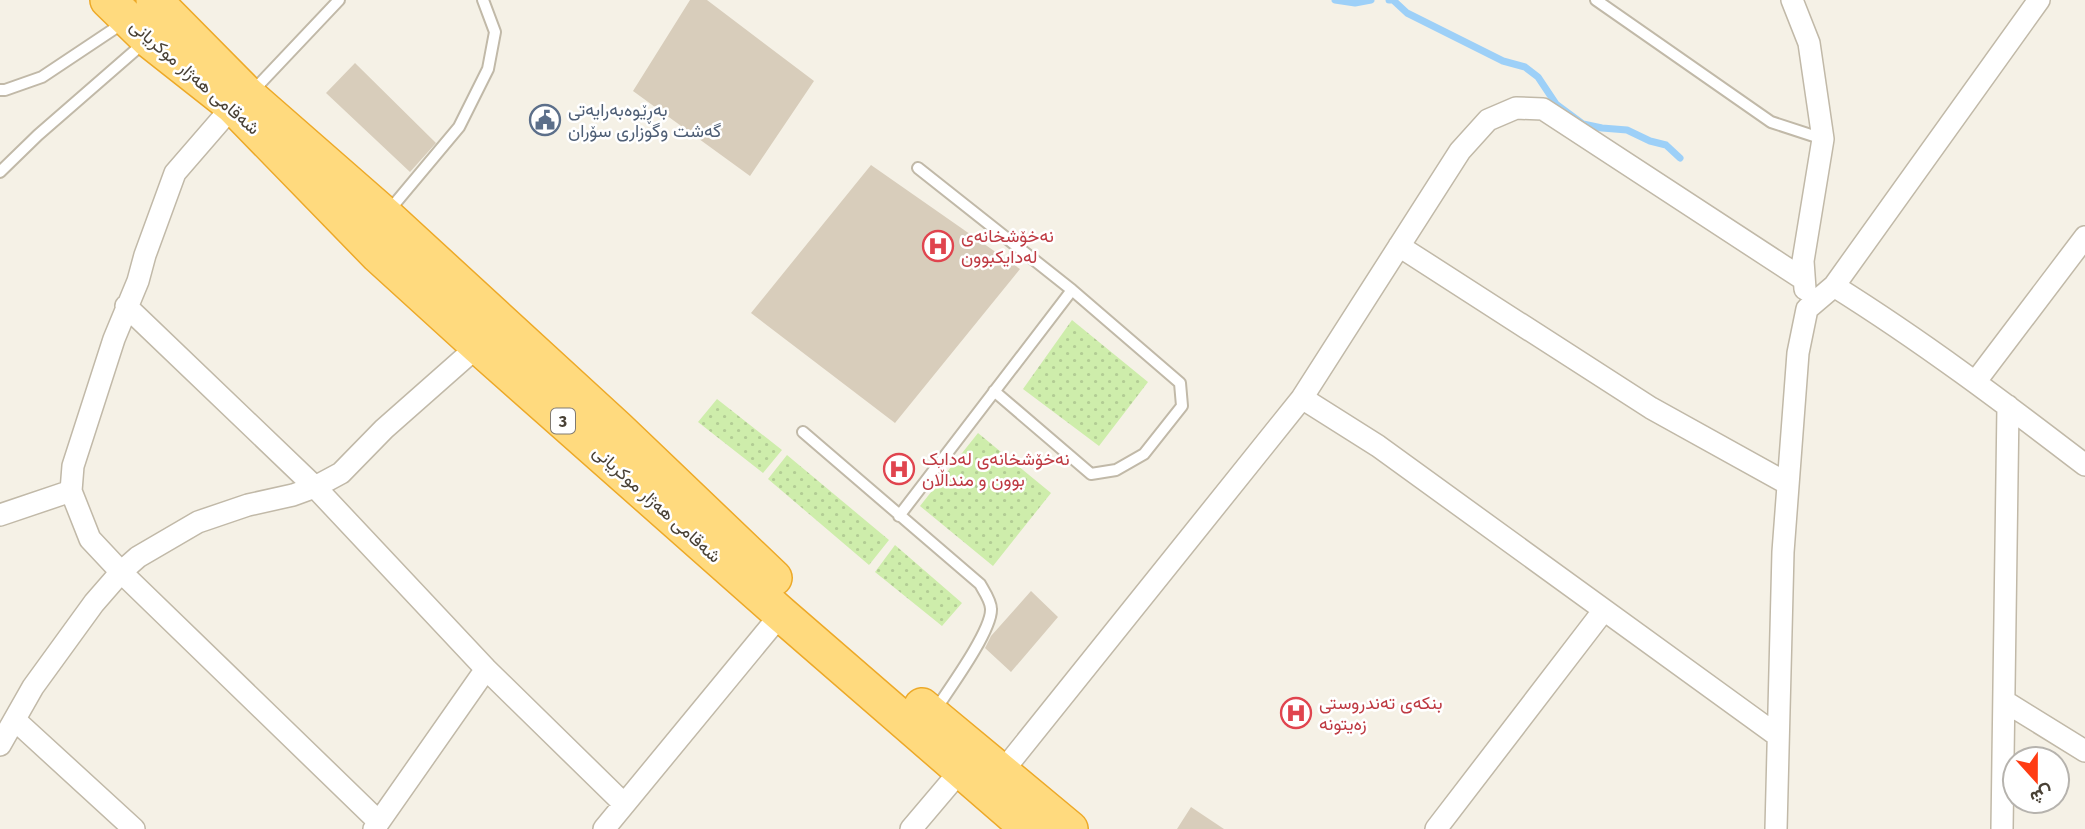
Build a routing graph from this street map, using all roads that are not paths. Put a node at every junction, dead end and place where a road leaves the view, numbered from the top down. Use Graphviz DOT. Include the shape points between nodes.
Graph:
graph roads {
  1 [pos="339,0"];
  2 [pos="483,0"];
  3 [pos="1596,0"];
  4 [pos="1792,0"];
  5 [pos="2039,0"];
  6 [pos="135,15"];
  7 [pos="0,90"];
  8 [pos="241,101"];
  9 [pos="1824,139"];
  10 [pos="918,168"];
  11 [pos="0,172"];
  12 [pos="385,215"];
  13 [pos="2085,237"];
  14 [pos="1399,246"];
  15 [pos="1803,279"];
  16 [pos="1834,286"];
  17 [pos="1072,290"];
  18 [pos="126,306"];
  19 [pos="1807,309"];
  20 [pos="478,346"];
  21 [pos="1976,381"];
  22 [pos="994,391"];
  23 [pos="1302,398"];
  24 [pos="2008,406"];
  25 [pos="803,432"];
  26 [pos="2085,465"];
  27 [pos="1788,484"];
  28 [pos="315,487"];
  29 [pos="71,491"];
  30 [pos="0,515"];
  31 [pos="900,516"];
  32 [pos="121,572"];
  33 [pos="1604,610"];
  34 [pos="781,614"];
  35 [pos="486,669"];
  36 [pos="2004,701"];
  37 [pos="933,715"];
  38 [pos="5,734"];
  39 [pos="1778,737"];
  40 [pos="2085,751"];
  41 [pos="961,770"];
  42 [pos="1002,772"];
  43 [pos="624,804"];
  44 [pos="377,826"];
  45 [pos="134,829"];
  46 [pos="604,829"];
  47 [pos="911,829"];
  48 [pos="1029,829"];
  49 [pos="1070,829"];
  50 [pos="1436,829"];
  51 [pos="1776,829"];
  52 [pos="2002,829"];
  1 -- 8 [label="lane"];
  2 -- 12 [label="lane" via="495,32 488,69 459,127"];
  3 -- 9 [label="lane" via="1771,122"];
  4 -- 9 [label="street" via="1809,43"];
  5 -- 16 [label="street"];
  6 -- 7 [label="lane" via="42,77"];
  6 -- 8 [label="highway, شەقامی ھەژار موکریانی / 3"];
  6 -- 11 [label="lane" via="38,135"];
  8 -- 12 [label="highway, شەقامی ھەژار موکریانی / 3"];
  8 -- 18 [label="street" via="175,173"];
  8 -- 20 [label="highway, شەقامی ھەژار موکریانی / 3" via="378,255"];
  9 -- 15 [label="street"];
  10 -- 17 [label="lane"];
  12 -- 37 [label="highway, شەقامی ھەژار موکریانی / 3" via="822,623"];
  13 -- 21 [label="street"];
  14 -- 15 [label="street" via="1460,151 1488,120 1516,108 1543,109"];
  14 -- 23 [label="street"];
  14 -- 27 [label="street" via="1651,408"];
  15 -- 19 [label="street"];
  16 -- 19 [label="street"];
  16 -- 21 [label="street"];
  17 -- 22 [label="lane"];
  17 -- 22 [label="lane" via="1180,383 1182,406 1144,454 1116,470 1091,474"];
  18 -- 28 [label="street"];
  18 -- 29 [label="street" via="73,466"];
  19 -- 27 [label="street" via="1798,353"];
  20 -- 28 [label="street" via="341,473"];
  20 -- 34 [label="highway, شەقامی ھەژار موکریانی / 3"];
  21 -- 24 [label="street"];
  22 -- 31 [label="lane"];
  23 -- 33 [label="street" via="1378,446"];
  23 -- 42 [label="street"];
  24 -- 26 [label="street"];
  24 -- 36 [label="street"];
  25 -- 31 [label="lane"];
  27 -- 39 [label="street"];
  28 -- 32 [label="street" via="198,522"];
  28 -- 35 [label="street"];
  29 -- 30 [label="street"];
  29 -- 32 [label="street" via="90,539"];
  31 -- 37 [label="lane" via="979,584 992,608 987,626"];
  32 -- 38 [label="street" via="41,676"];
  32 -- 44 [label="street"];
  33 -- 39 [label="street"];
  33 -- 50 [label="street"];
  34 -- 41 [label="highway, شەقامی ھەژار موکریانی / 3"];
  34 -- 43 [label="street"];
  35 -- 43 [label="street"];
  35 -- 44 [label="street"];
  36 -- 40 [label="street"];
  36 -- 52 [label="street"];
  37 -- 42 [label="highway, شەقامی ھەژار موکریانی / 3"];
  38 -- 45 [label="street"];
  39 -- 51 [label="street"];
  41 -- 47 [label="street"];
  41 -- 48 [label="highway, شەقامی ھەژار موکریانی / 3"];
  42 -- 49 [label="highway, شەقامی ھەژار موکریانی / 3"];
  43 -- 46 [label="street"];
}
